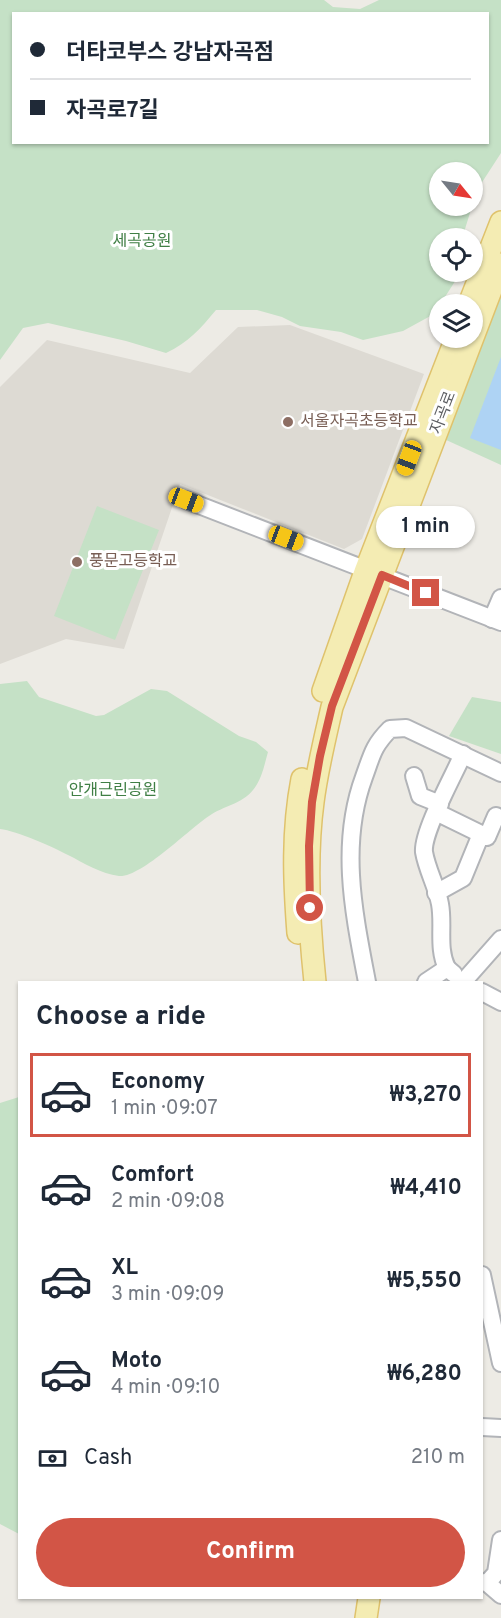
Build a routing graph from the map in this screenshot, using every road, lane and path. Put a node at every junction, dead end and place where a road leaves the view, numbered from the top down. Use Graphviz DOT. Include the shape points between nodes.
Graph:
graph roads {
  1 [pos="501,222"];
  2 [pos="501,264"];
  3 [pos="473,294"];
  4 [pos="452,348"];
  5 [pos="186,500"];
  6 [pos="374,572"];
  7 [pos="501,598"];
  8 [pos="497,621"];
  9 [pos="463,754"];
  10 [pos="501,772"];
  11 [pos="414,776"];
  12 [pos="438,808"];
  13 [pos="496,816"];
  14 [pos="481,834"];
  15 [pos="436,893"];
  16 [pos="501,939"];
  17 [pos="447,968"];
  18 [pos="309,981"];
  19 [pos="315,981"];
  20 [pos="367,981"];
  21 [pos="428,981"];
  22 [pos="462,981"];
  23 [pos="464,981"];
  24 [pos="483,993"];
  25 [pos="501,1002"];
  26 [pos="483,1280"];
  27 [pos="501,1363"];
  28 [pos="483,1426"];
  29 [pos="501,1428"];
  30 [pos="501,1540"];
  31 [pos="484,1582"];
  32 [pos="501,1595"];
  33 [pos="369,1599"];
  34 [pos="366,1618"];
  1 -- 3 [label="main road"];
  2 -- 6 [label="main road, 자곡로"];
  4 -- 6 [label="main road, 자곡로"];
  5 -- 6 [label="street"];
  6 -- 8 [label="street"];
  6 -- 18 [label="main road, 자곡로" via="319,702 294,827 293,880 299,948"];
  6 -- 19 [label="main road, 자곡로" via="332,706 316,779 309,846"];
  7 -- 8 [label="street"];
  9 -- 10 [label="street"];
  9 -- 12 [label="street"];
  9 -- 20 [label="street" via="406,728 390,729 375,744 356,798 349,851 353,908"];
  11 -- 12 [label="street" via="420,796"];
  12 -- 14 [label="street"];
  12 -- 15 [label="street" via="424,849"];
  13 -- 14 [label="street" via="487,837"];
  14 -- 15 [label="street" via="463,878"];
  15 -- 17 [label="street"];
  16 -- 23 [label="street"];
  17 -- 21 [label="street"];
  17 -- 22 [label="street"];
  24 -- 25 [label="street"];
  26 -- 27 [label="street"];
  28 -- 29 [label="street"];
  30 -- 31 [label="street" via="496,1573"];
  31 -- 32 [label="street"];
  33 -- 34 [label="main road"];
}
